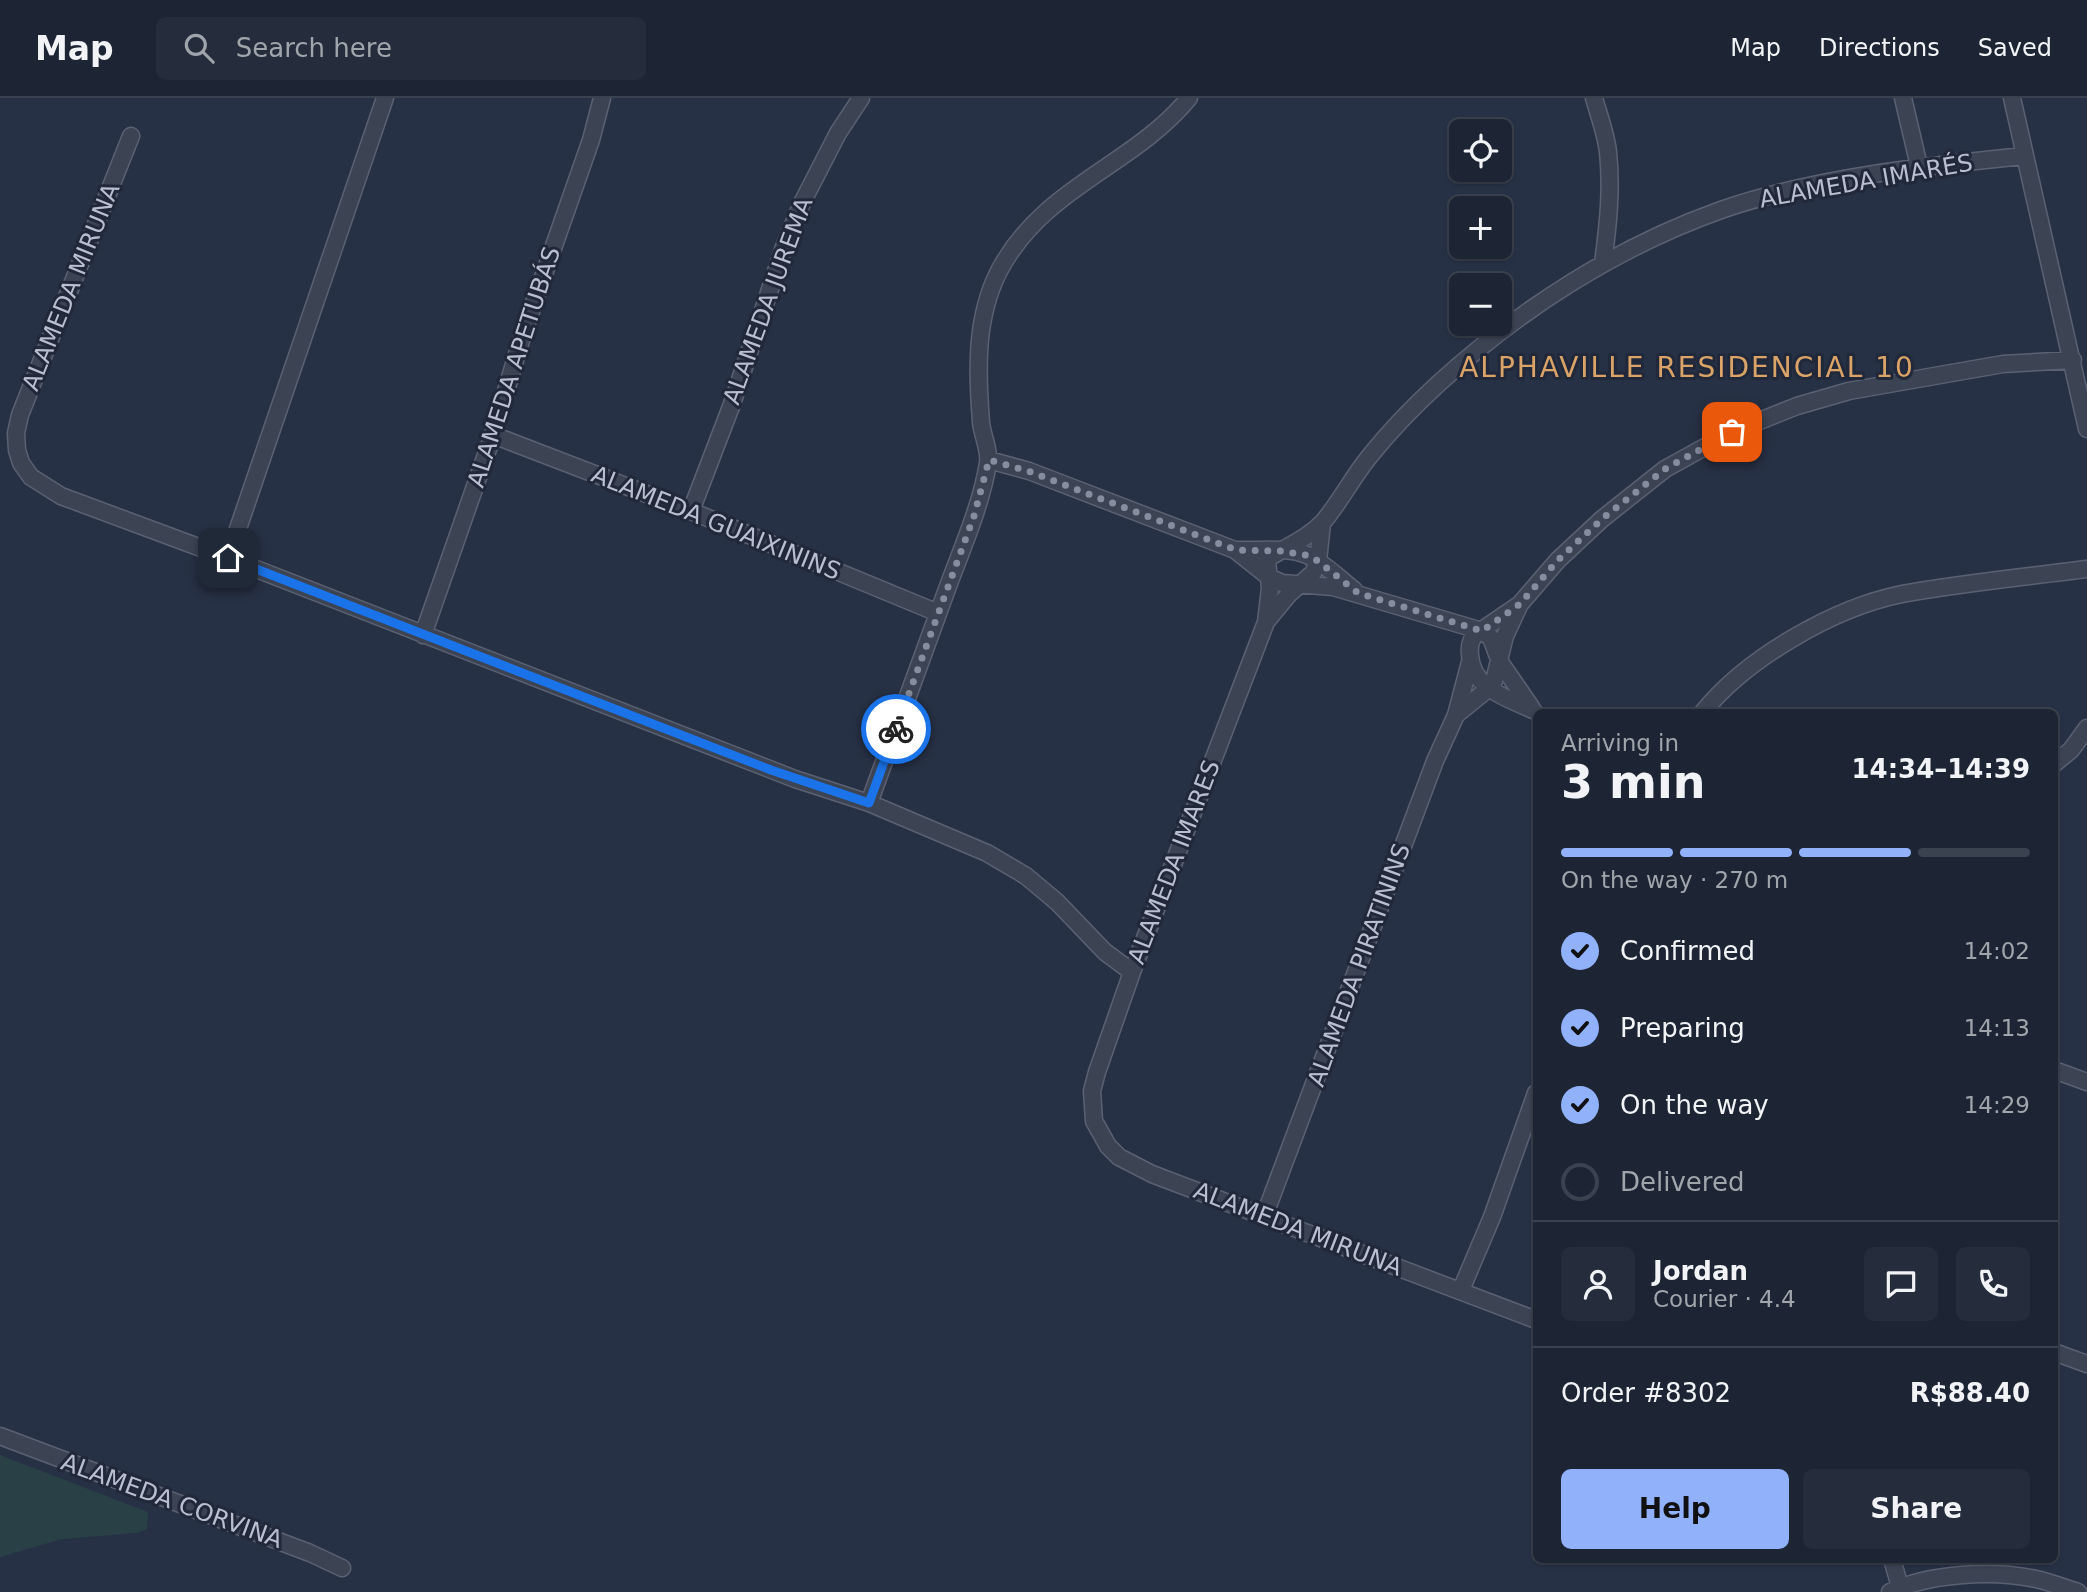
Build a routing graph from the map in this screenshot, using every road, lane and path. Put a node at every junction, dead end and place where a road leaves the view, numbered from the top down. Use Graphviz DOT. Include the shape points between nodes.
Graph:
graph roads {
  1 [pos="385,98"];
  2 [pos="602,98"];
  3 [pos="861,98"];
  4 [pos="1189,98"];
  5 [pos="1594,98"];
  6 [pos="1903,98"];
  7 [pos="2012,98"];
  8 [pos="131,136"];
  9 [pos="2024,156"];
  10 [pos="1919,166"];
  11 [pos="1603,263"];
  12 [pos="2073,360"];
  13 [pos="2087,429"];
  14 [pos="493,435"];
  15 [pos="989,460"];
  16 [pos="691,511"];
  17 [pos="1322,523"];
  18 [pos="1236,550"];
  19 [pos="1280,551"];
  20 [pos="228,558"];
  21 [pos="1318,561"];
  22 [pos="2087,569"];
  23 [pos="1269,577"];
  24 [pos="1300,584"];
  25 [pos="1358,593"];
  26 [pos="1520,604"];
  27 [pos="938,612"];
  28 [pos="1432,617"];
  29 [pos="1266,622"];
  30 [pos="1482,631"];
  31 [pos="423,635"];
  32 [pos="1470,654"];
  33 [pos="1500,662"];
  34 [pos="1488,689"];
  35 [pos="1533,709"];
  36 [pos="1705,709"];
  37 [pos="1533,711"];
  38 [pos="1456,715"];
  39 [pos="2087,728"];
  40 [pos="2058,761"];
  41 [pos="869,803"];
  42 [pos="1132,972"];
  43 [pos="2058,1071"];
  44 [pos="2087,1082"];
  45 [pos="1533,1101"];
  46 [pos="1091,1105"];
  47 [pos="1264,1217"];
  48 [pos="1461,1290"];
  49 [pos="1533,1319"];
  50 [pos="2058,1353"];
  51 [pos="2087,1364"];
  52 [pos="0,1436"];
  53 [pos="1892,1563"];
  54 [pos="342,1568"];
  55 [pos="1895,1590"];
  56 [pos="2078,1592"];
  1 -- 20 [label="street"];
  2 -- 14 [label="street, ALAMEDA APETUBÁS"];
  3 -- 16 [label="street, ALAMEDA JUREMA" via="820,164 797,214"];
  4 -- 15 [label="street" via="1156,132 1044,212 999,271 984,311 978,359 981,426"];
  5 -- 11 [label="street" via="1608,149 1610,183"];
  6 -- 10 [label="street"];
  7 -- 9 [label="street"];
  8 -- 20 [label="street, ALAMEDA MIRUNA" via="20,415 16,450 31,477 61,496"];
  9 -- 10 [label="street, ALAMEDA IMARÉS"];
  9 -- 12 [label="street"];
  10 -- 11 [label="street, ALAMEDA IMARÉS" via="1816,185 1723,209"];
  11 -- 17 [label="street, ALAMEDA IMARÉS" via="1538,304 1437,384 1369,457"];
  12 -- 13 [label="street"];
  12 -- 26 [label="street" via="2003,364 1849,391 1797,405 1732,432 1665,469 1602,519"];
  14 -- 16 [label="street, ALAMEDA GUAIXININS"];
  14 -- 31 [label="street, ALAMEDA APETUBÁS"];
  15 -- 18 [label="street"];
  15 -- 27 [label="street" via="974,516"];
  16 -- 27 [label="street, ALAMEDA GUAIXININS"];
  17 -- 19 [label="street"];
  17 -- 21 [label="street"];
  18 -- 19 [label="street"];
  18 -- 23 [label="street"];
  19 -- 21 [label="street"];
  19 -- 23 [label="street" via="1267,561"];
  20 -- 31 [label="street, ALAMEDA MIRUNA"];
  21 -- 24 [label="street"];
  21 -- 25 [label="street"];
  22 -- 36 [label="street" via="1899,595 1845,612 1784,643"];
  23 -- 24 [label="street"];
  23 -- 29 [label="street"];
  24 -- 25 [label="street"];
  24 -- 29 [label="street"];
  25 -- 28 [label="street"];
  26 -- 30 [label="street"];
  26 -- 33 [label="street" via="1505,636"];
  27 -- 41 [label="street"];
  28 -- 30 [label="street"];
  28 -- 32 [label="street"];
  29 -- 42 [label="street, ALAMEDA IMARES"];
  30 -- 32 [label="street" via="1473,636"];
  30 -- 33 [label="street" via="1491,638"];
  31 -- 41 [label="street, ALAMEDA MIRUNA" via="795,779"];
  32 -- 34 [label="street" via="1474,674"];
  32 -- 38 [label="street, ALAMEDA PIRATININS"];
  33 -- 34 [label="street"];
  33 -- 35 [label="street"];
  34 -- 37 [label="street"];
  34 -- 38 [label="street"];
  38 -- 47 [label="street, ALAMEDA PIRATININS"];
  39 -- 40 [label="street"];
  41 -- 42 [label="street, ALAMEDA MIRUNA" via="987,853 1026,876"];
  42 -- 46 [label="street, ALAMEDA IMARES" via="1097,1072"];
  43 -- 44 [label="street"];
  45 -- 48 [label="street"];
  46 -- 47 [label="street, ALAMEDA MIRUNA" via="1098,1132 1119,1157"];
  47 -- 48 [label="street, ALAMEDA MIRUNA"];
  48 -- 49 [label="street, ALAMEDA MIRUNA"];
  50 -- 51 [label="street"];
  52 -- 54 [label="street, ALAMEDA CORVINA"];
  53 -- 55 [label="street"];
  55 -- 56 [label="street" via="1946,1576 1986,1574 2035,1579"];
}
